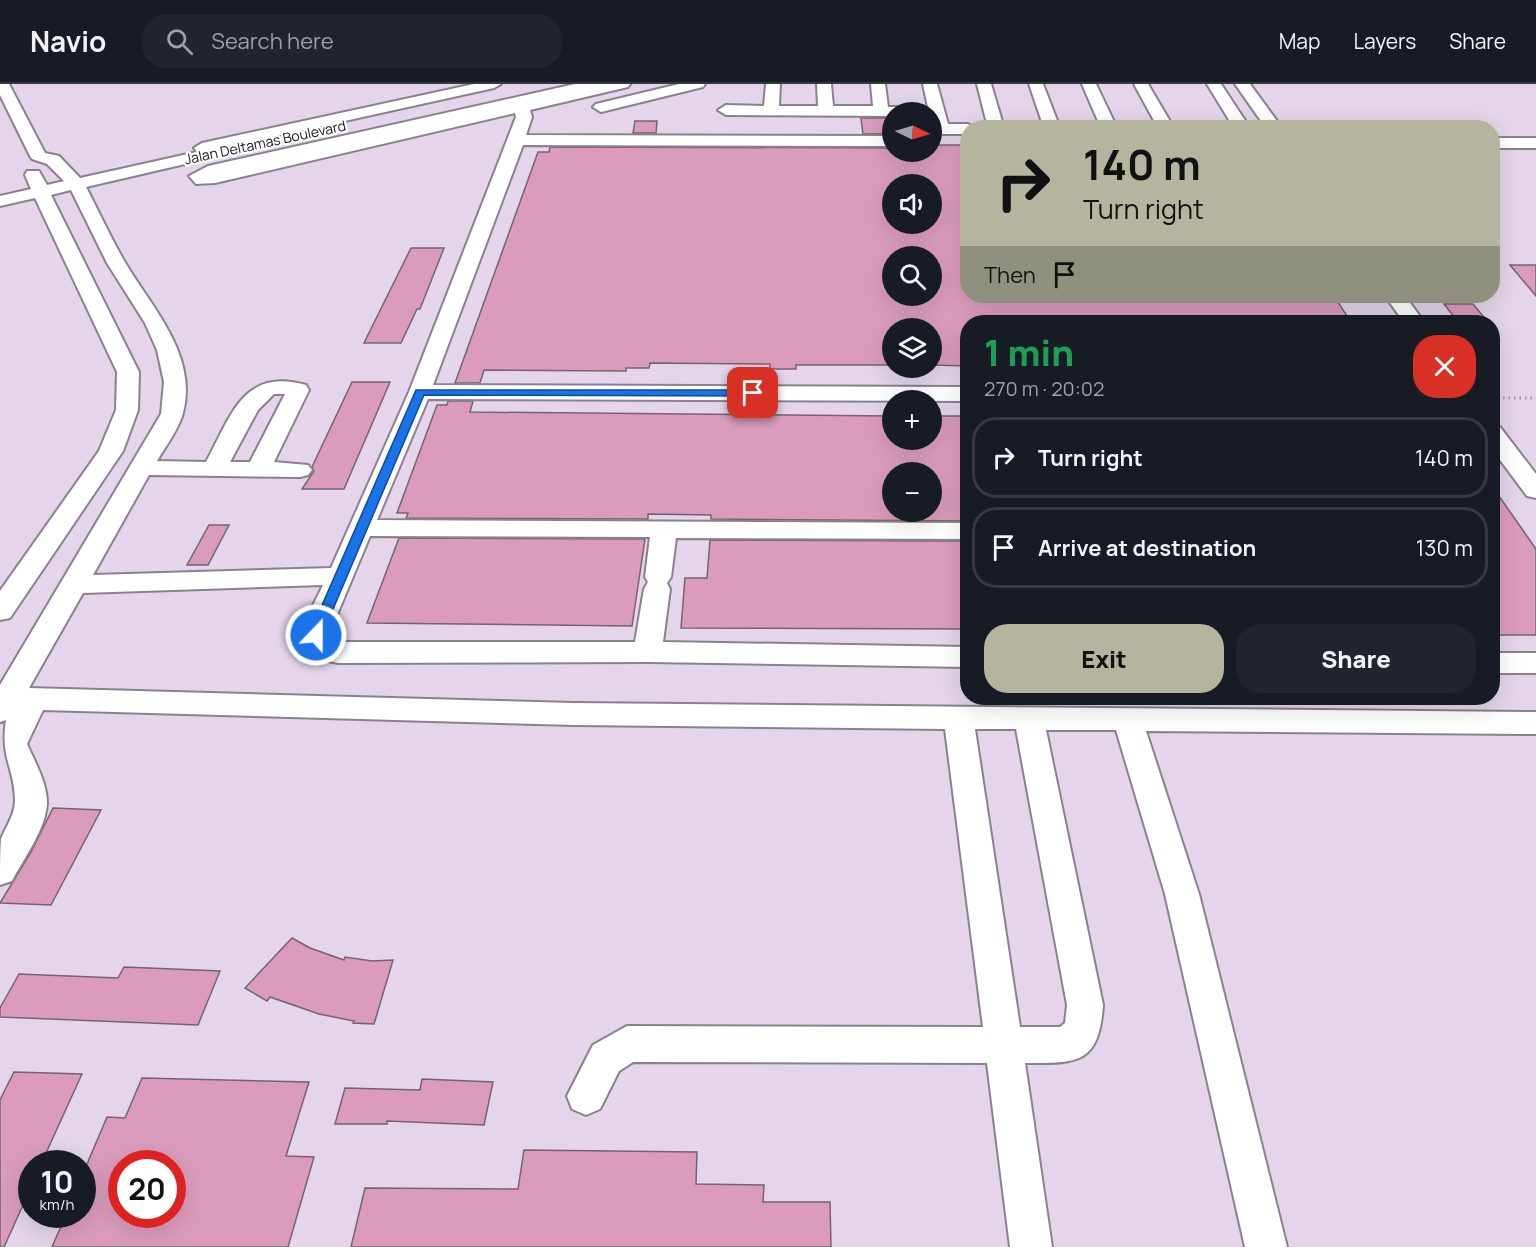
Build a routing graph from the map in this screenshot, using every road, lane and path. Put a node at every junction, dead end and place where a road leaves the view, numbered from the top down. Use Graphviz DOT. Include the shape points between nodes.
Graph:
graph roads {
  1 [pos="2,84"];
  2 [pos="494,84"];
  3 [pos="529,84"];
  4 [pos="595,84"];
  5 [pos="623,84"];
  6 [pos="698,84"];
  7 [pos="773,84"];
  8 [pos="824,84"];
  9 [pos="878,84"];
  10 [pos="930,84"];
  11 [pos="984,84"];
  12 [pos="1036,84"];
  13 [pos="1089,84"];
  14 [pos="1141,84"];
  15 [pos="1214,84"];
  16 [pos="1242,84"];
  17 [pos="666,92"];
  18 [pos="1226,101"];
  19 [pos="1255,101"];
  20 [pos="932,102"];
  21 [pos="522,108"];
  22 [pos="661,108"];
  23 [pos="586,110"];
  24 [pos="726,110"];
  25 [pos="771,110"];
  26 [pos="826,110"];
  27 [pos="881,111"];
  28 [pos="994,120"];
  29 [pos="1049,120"];
  30 [pos="1105,120"];
  31 [pos="1161,120"];
  32 [pos="1237,120"];
  33 [pos="1268,120"];
  34 [pos="960,130"];
  35 [pos="942,132"];
  36 [pos="942,135"];
  37 [pos="516,140"];
  38 [pos="960,140"];
  39 [pos="882,141"];
  40 [pos="1500,143"];
  41 [pos="1536,143"];
  42 [pos="38,156"];
  43 [pos="73,179"];
  44 [pos="37,187"];
  45 [pos="0,191"];
  46 [pos="0,201"];
  47 [pos="420,392"];
  48 [pos="960,394"];
  49 [pos="1500,398"];
  50 [pos="1536,398"];
  51 [pos="1500,443"];
  52 [pos="143,468"];
  53 [pos="214,469"];
  54 [pos="258,470"];
  55 [pos="300,470"];
  56 [pos="1536,491"];
  57 [pos="362,528"];
  58 [pos="664,529"];
  59 [pos="960,531"];
  60 [pos="342,576"];
  61 [pos="73,584"];
  62 [pos="0,611"];
  63 [pos="648,652"];
  64 [pos="960,657"];
  65 [pos="1500,663"];
  66 [pos="1536,663"];
  67 [pos="11,701"];
  68 [pos="1127,719"];
  69 [pos="1536,723"];
  70 [pos="1032,734"];
  71 [pos="961,735"];
  72 [pos="0,871"];
  73 [pos="1004,1044"];
  74 [pos="586,1096"];
  75 [pos="1031,1247"];
  76 [pos="1266,1247"];
  1 -- 42 [label="street"];
  2 -- 43 [label="street"];
  3 -- 43 [label="street, Jalan Deltamas Boulevard"];
  4 -- 21 [label="street" via="197,176 215,178"];
  5 -- 21 [label="street"];
  6 -- 17 [label="street"];
  7 -- 25 [label="street"];
  8 -- 26 [label="street"];
  9 -- 27 [label="street"];
  10 -- 20 [label="street"];
  11 -- 28 [label="street"];
  12 -- 29 [label="street"];
  13 -- 30 [label="street"];
  14 -- 31 [label="street"];
  15 -- 18 [label="street"];
  16 -- 19 [label="street"];
  17 -- 22 [label="street"];
  17 -- 23 [label="street"];
  18 -- 19 [label="street"];
  18 -- 32 [label="street"];
  19 -- 33 [label="street"];
  21 -- 37 [label="street" via="524,117"];
  24 -- 25 [label="street"];
  25 -- 26 [label="street"];
  26 -- 27 [label="street"];
  34 -- 35 [label="street"];
  36 -- 38 [label="street"];
  37 -- 39 [label="street"];
  37 -- 47 [label="street"];
  40 -- 41 [label="street"];
  42 -- 43 [label="street" via="53,160"];
  42 -- 44 [label="street" via="30,163"];
  43 -- 44 [label="street, Jalan Deltamas Boulevard"];
  43 -- 52 [label="street" via="116,263 168,350 175,382 172,414"];
  44 -- 45 [label="street"];
  44 -- 46 [label="street, Jalan Deltamas Boulevard"];
  44 -- 62 [label="street" via="128,372 127,410 111,451"];
  47 -- 48 [label="street"];
  47 -- 57 [label="street"];
  49 -- 50 [label="path"];
  51 -- 56 [label="street"];
  52 -- 53 [label="street"];
  52 -- 61 [label="street"];
  53 -- 54 [label="street"];
  53 -- 54 [label="street" via="259,394 273,387 298,390"];
  54 -- 55 [label="street"];
  57 -- 58 [label="street"];
  57 -- 60 [label="street"];
  58 -- 59 [label="street"];
  58 -- 63 [label="street"];
  60 -- 61 [label="street"];
  60 -- 63 [label="street" via="316,635 318,650"];
  61 -- 67 [label="street"];
  63 -- 64 [label="street"];
  65 -- 66 [label="street"];
  67 -- 71 [label="street" via="574,714"];
  67 -- 72 [label="street" via="21,721 12,744 31,804"];
  68 -- 69 [label="street"];
  68 -- 70 [label="street"];
  68 -- 76 [label="street" via="1182,894"];
  70 -- 71 [label="street"];
  70 -- 73 [label="street" via="1085,1005 1084,1022 1083,1030 1068,1045"];
  71 -- 73 [label="street"];
  73 -- 74 [label="street" via="627,1044 606,1058"];
  73 -- 75 [label="street"];
}
